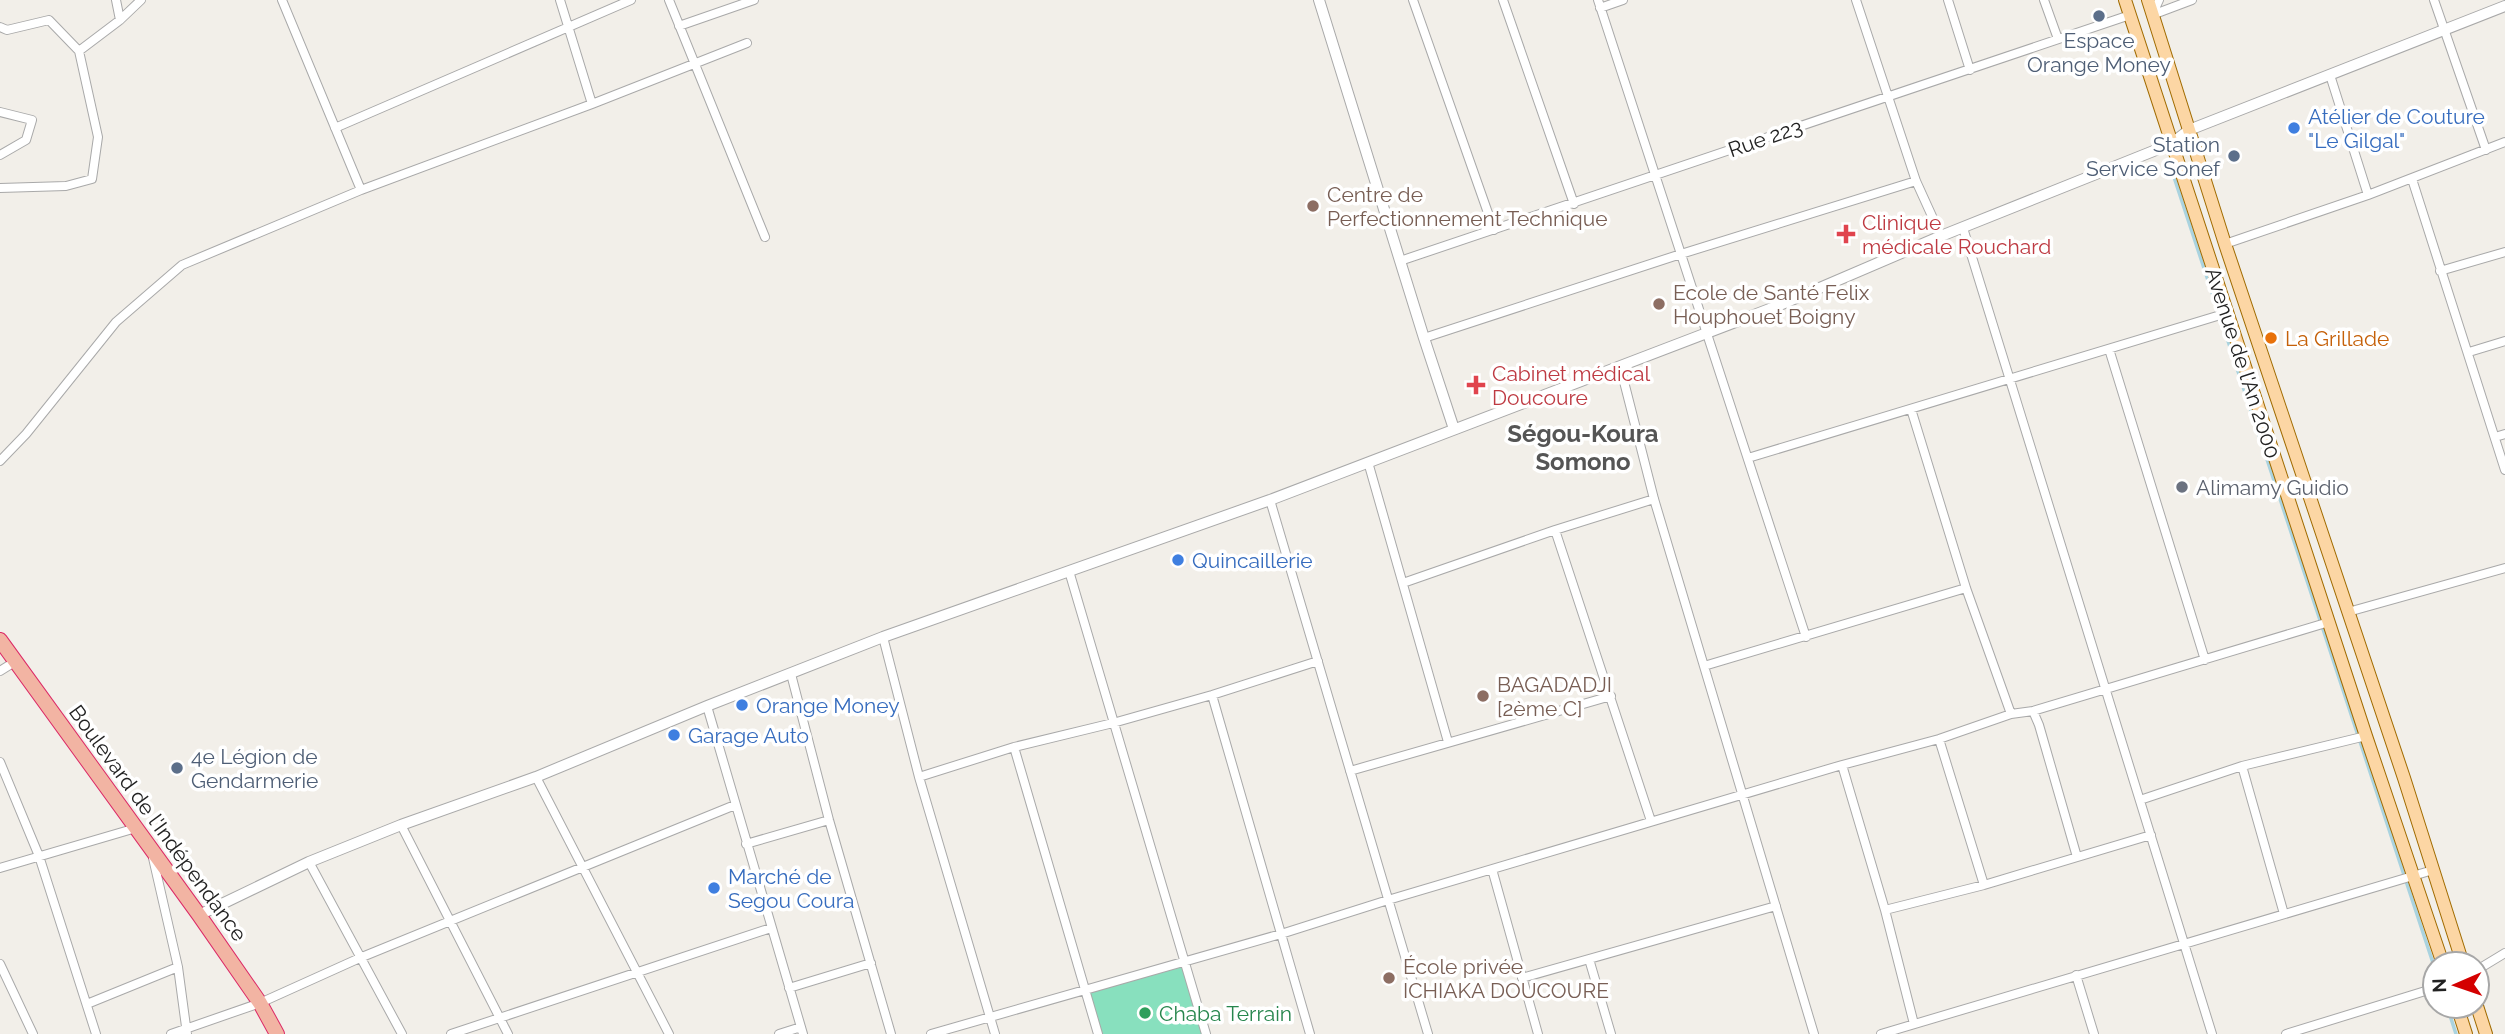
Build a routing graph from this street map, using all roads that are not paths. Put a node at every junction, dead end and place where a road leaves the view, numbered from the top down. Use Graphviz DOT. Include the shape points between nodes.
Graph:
graph roads {
  1 [pos="116,0"];
  2 [pos="141,0"];
  3 [pos="282,0"];
  4 [pos="560,0"];
  5 [pos="631,0"];
  6 [pos="669,0"];
  7 [pos="754,0"];
  8 [pos="1319,0"];
  9 [pos="1413,0"];
  10 [pos="1503,0"];
  11 [pos="1623,0"];
  12 [pos="1856,0"];
  13 [pos="1948,0"];
  14 [pos="2044,0"];
  15 [pos="2125,0"];
  16 [pos="2148,0"];
  17 [pos="2159,0"];
  18 [pos="2192,0"];
  19 [pos="2434,0"];
  20 [pos="1599,4"];
  21 [pos="2505,6"];
  22 [pos="2130,15"];
  23 [pos="2152,15"];
  24 [pos="120,20"];
  25 [pos="679,26"];
  26 [pos="0,27"];
  27 [pos="568,27"];
  28 [pos="2445,30"];
  29 [pos="2058,39"];
  30 [pos="747,43"];
  31 [pos="79,51"];
  32 [pos="694,64"];
  33 [pos="1970,70"];
  34 [pos="2330,75"];
  35 [pos="1887,97"];
  36 [pos="592,104"];
  37 [pos="0,113"];
  38 [pos="335,128"];
  39 [pos="2189,130"];
  40 [pos="2505,142"];
  41 [pos="2171,144"];
  42 [pos="2486,150"];
  43 [pos="0,155"];
  44 [pos="1655,176"];
  45 [pos="2412,179"];
  46 [pos="1916,181"];
  47 [pos="0,188"];
  48 [pos="361,190"];
  49 [pos="2368,195"];
  50 [pos="1574,204"];
  51 [pos="1963,228"];
  52 [pos="1494,230"];
  53 [pos="1941,236"];
  54 [pos="765,237"];
  55 [pos="2225,244"];
  56 [pos="2505,252"];
  57 [pos="1681,254"];
  58 [pos="1400,261"];
  59 [pos="2440,271"];
  60 [pos="2227,313"];
  61 [pos="1707,332"];
  62 [pos="1424,338"];
  63 [pos="2505,341"];
  64 [pos="2109,349"];
  65 [pos="2469,352"];
  66 [pos="1620,366"];
  67 [pos="2009,380"];
  68 [pos="1911,409"];
  69 [pos="1454,429"];
  70 [pos="2505,434"];
  71 [pos="2495,437"];
  72 [pos="1748,458"];
  73 [pos="0,461"];
  74 [pos="1368,462"];
  75 [pos="2505,470"];
  76 [pos="1270,499"];
  77 [pos="1654,499"];
  78 [pos="1555,530"];
  79 [pos="2505,568"];
  80 [pos="1069,571"];
  81 [pos="1403,583"];
  82 [pos="1966,589"];
  83 [pos="2348,612"];
  84 [pos="2329,622"];
  85 [pos="883,637"];
  86 [pos="1807,637"];
  87 [pos="0,640"];
  88 [pos="2205,660"];
  89 [pos="1318,661"];
  90 [pos="16,662"];
  91 [pos="1704,666"];
  92 [pos="0,671"];
  93 [pos="791,674"];
  94 [pos="2105,688"];
  95 [pos="1212,695"];
  96 [pos="1611,696"];
  97 [pos="706,706"];
  98 [pos="2033,711"];
  99 [pos="2011,713"];
  100 [pos="1114,723"];
  101 [pos="2365,736"];
  102 [pos="1939,740"];
  103 [pos="1448,742"];
  104 [pos="1014,747"];
  105 [pos="0,762"];
  106 [pos="1842,765"];
  107 [pos="2242,766"];
  108 [pos="1350,771"];
  109 [pos="536,777"];
  110 [pos="919,777"];
  111 [pos="1743,795"];
  112 [pos="2140,800"];
  113 [pos="735,805"];
  114 [pos="829,820"];
  115 [pos="1651,821"];
  116 [pos="401,825"];
  117 [pos="136,828"];
  118 [pos="2151,835"];
  119 [pos="746,844"];
  120 [pos="152,851"];
  121 [pos="39,856"];
  122 [pos="2077,857"];
  123 [pos="309,862"];
  124 [pos="0,868"];
  125 [pos="582,868"];
  126 [pos="1492,869"];
  127 [pos="2433,870"];
  128 [pos="2412,876"];
  129 [pos="1984,885"];
  130 [pos="1388,900"];
  131 [pos="1776,906"];
  132 [pos="1885,910"];
  133 [pos="2284,914"];
  134 [pos="199,915"];
  135 [pos="450,921"];
  136 [pos="771,928"];
  137 [pos="1281,934"];
  138 [pos="2185,946"];
  139 [pos="2438,950"];
  140 [pos="2459,950"];
  141 [pos="362,957"];
  142 [pos="1589,959"];
  143 [pos="1184,962"];
  144 [pos="871,963"];
  145 [pos="0,964"];
  146 [pos="178,967"];
  147 [pos="637,973"];
  148 [pos="2076,975"];
  149 [pos="1522,978"];
  150 [pos="789,988"];
  151 [pos="1085,991"];
  152 [pos="2421,993"];
  153 [pos="260,1003"];
  154 [pos="87,1004"];
  155 [pos="990,1017"];
  156 [pos="500,1018"];
  157 [pos="1914,1024"];
  158 [pos="2311,1030"];
  159 [pos="186,1031"];
  160 [pos="802,1031"];
  161 [pos="33,1034"];
  162 [pos="96,1034"];
  163 [pos="171,1034"];
  164 [pos="277,1034"];
  165 [pos="402,1034"];
  166 [pos="451,1034"];
  167 [pos="509,1034"];
  168 [pos="669,1034"];
  169 [pos="779,1034"];
  170 [pos="891,1034"];
  171 [pos="931,1034"];
  172 [pos="995,1034"];
  173 [pos="1098,1034"];
  174 [pos="1206,1034"];
  175 [pos="1310,1034"];
  176 [pos="1428,1034"];
  177 [pos="1538,1034"];
  178 [pos="1611,1034"];
  179 [pos="1814,1034"];
  180 [pos="1881,1034"];
  181 [pos="2094,1034"];
  182 [pos="2212,1034"];
  183 [pos="2286,1034"];
  1 -- 24 [label="street"];
  2 -- 24 [label="street"];
  3 -- 38 [label="street"];
  4 -- 27 [label="street"];
  5 -- 27 [label="street"];
  6 -- 25 [label="street"];
  7 -- 25 [label="street"];
  8 -- 58 [label="street"];
  9 -- 52 [label="street"];
  10 -- 50 [label="street"];
  11 -- 20 [label="street"];
  12 -- 35 [label="street"];
  13 -- 33 [label="street"];
  14 -- 29 [label="street"];
  15 -- 22 [label="main road, Avenue de l'An 2000"];
  16 -- 23 [label="main road, Avenue de l'An 2000"];
  17 -- 23 [label="street"];
  18 -- 23 [label="street"];
  19 -- 28 [label="street"];
  20 -- 44 [label="street"];
  21 -- 28 [label="street"];
  22 -- 29 [label="street, Rue 223"];
  22 -- 41 [label="main road, Avenue de l'An 2000"];
  23 -- 39 [label="main road, Avenue de l'An 2000"];
  24 -- 31 [label="street"];
  25 -- 32 [label="street"];
  26 -- 31 [label="street" via="7,30 49,20"];
  27 -- 36 [label="street"];
  27 -- 38 [label="street"];
  28 -- 34 [label="street"];
  28 -- 42 [label="street"];
  29 -- 33 [label="street, Rue 223"];
  30 -- 32 [label="street"];
  31 -- 47 [label="street" via="98,137 92,179 66,186"];
  32 -- 36 [label="street"];
  32 -- 54 [label="street"];
  33 -- 35 [label="street, Rue 223"];
  34 -- 39 [label="street"];
  34 -- 49 [label="street"];
  35 -- 44 [label="street, Rue 223"];
  35 -- 46 [label="street"];
  36 -- 48 [label="street"];
  37 -- 43 [label="street" via="32,120 26,140"];
  38 -- 48 [label="street"];
  39 -- 41 [label="street"];
  39 -- 55 [label="main road, Avenue de l'An 2000"];
  40 -- 42 [label="street"];
  41 -- 51 [label="street"];
  41 -- 60 [label="main road, Avenue de l'An 2000"];
  42 -- 45 [label="street"];
  44 -- 50 [label="street, Rue 223"];
  44 -- 57 [label="street"];
  45 -- 49 [label="street"];
  45 -- 59 [label="street"];
  46 -- 53 [label="street"];
  46 -- 57 [label="street"];
  48 -- 73 [label="street" via="182,265 116,322"];
  49 -- 55 [label="street"];
  50 -- 52 [label="street, Rue 223"];
  51 -- 53 [label="street"];
  51 -- 67 [label="street"];
  52 -- 58 [label="street, Rue 223"];
  53 -- 61 [label="street"];
  55 -- 83 [label="main road, Avenue de l'An 2000"];
  56 -- 59 [label="street"];
  57 -- 61 [label="street"];
  57 -- 62 [label="street"];
  58 -- 62 [label="street"];
  59 -- 65 [label="street"];
  60 -- 64 [label="street"];
  60 -- 84 [label="main road, Avenue de l'An 2000"];
  61 -- 66 [label="street"];
  61 -- 72 [label="street"];
  62 -- 69 [label="street"];
  63 -- 65 [label="street"];
  64 -- 67 [label="street"];
  64 -- 88 [label="street"];
  65 -- 71 [label="street"];
  66 -- 69 [label="street"];
  66 -- 77 [label="street"];
  67 -- 68 [label="street"];
  67 -- 94 [label="street"];
  68 -- 72 [label="street"];
  68 -- 82 [label="street"];
  69 -- 74 [label="street"];
  70 -- 71 [label="street"];
  71 -- 75 [label="street"];
  72 -- 86 [label="street"];
  74 -- 76 [label="street"];
  74 -- 81 [label="street"];
  76 -- 80 [label="street"];
  76 -- 89 [label="street"];
  77 -- 78 [label="street"];
  77 -- 91 [label="street"];
  78 -- 81 [label="street"];
  78 -- 96 [label="street"];
  79 -- 83 [label="street"];
  80 -- 85 [label="street"];
  80 -- 100 [label="street"];
  81 -- 103 [label="street"];
  82 -- 86 [label="street"];
  82 -- 99 [label="street"];
  83 -- 127 [label="main road, Avenue de l'An 2000"];
  84 -- 88 [label="street"];
  84 -- 101 [label="main road, Avenue de l'An 2000"];
  85 -- 93 [label="street"];
  85 -- 110 [label="street"];
  86 -- 91 [label="street"];
  87 -- 90 [label="highway, Boulevard de l'Indépendance"];
  88 -- 94 [label="street"];
  89 -- 95 [label="street"];
  89 -- 108 [label="street"];
  90 -- 92 [label="street"];
  90 -- 117 [label="highway, Boulevard de l'Indépendance"];
  91 -- 111 [label="street"];
  93 -- 97 [label="street"];
  93 -- 114 [label="street"];
  94 -- 98 [label="street"];
  94 -- 112 [label="street"];
  95 -- 100 [label="street"];
  95 -- 137 [label="street"];
  96 -- 103 [label="street"];
  96 -- 115 [label="street"];
  97 -- 109 [label="street"];
  97 -- 113 [label="street"];
  98 -- 99 [label="street"];
  98 -- 122 [label="street"];
  99 -- 102 [label="street"];
  100 -- 104 [label="street"];
  100 -- 143 [label="street"];
  101 -- 107 [label="street"];
  101 -- 128 [label="main road, Avenue de l'An 2000"];
  102 -- 106 [label="street"];
  102 -- 129 [label="street"];
  103 -- 108 [label="street"];
  104 -- 110 [label="street"];
  104 -- 151 [label="street"];
  105 -- 121 [label="street"];
  106 -- 111 [label="street"];
  106 -- 132 [label="street"];
  107 -- 112 [label="street"];
  107 -- 133 [label="street"];
  108 -- 130 [label="street"];
  109 -- 116 [label="street"];
  109 -- 125 [label="street"];
  110 -- 155 [label="street"];
  111 -- 115 [label="street"];
  111 -- 131 [label="street"];
  112 -- 118 [label="street"];
  113 -- 119 [label="street"];
  113 -- 125 [label="street"];
  114 -- 119 [label="street"];
  114 -- 144 [label="street"];
  115 -- 126 [label="street"];
  116 -- 123 [label="street"];
  116 -- 135 [label="street"];
  117 -- 120 [label="highway, Boulevard de l'Indépendance"];
  117 -- 121 [label="street"];
  118 -- 122 [label="street"];
  118 -- 138 [label="street"];
  119 -- 136 [label="street"];
  120 -- 134 [label="highway, Boulevard de l'Indépendance"];
  120 -- 146 [label="street"];
  121 -- 124 [label="street"];
  121 -- 154 [label="street"];
  122 -- 129 [label="street"];
  123 -- 134 [label="street"];
  123 -- 141 [label="street"];
  125 -- 135 [label="street"];
  125 -- 147 [label="street"];
  126 -- 130 [label="street"];
  126 -- 149 [label="street"];
  127 -- 128 [label="street"];
  127 -- 140 [label="main road, Avenue de l'An 2000"];
  128 -- 133 [label="street"];
  128 -- 139 [label="main road, Avenue de l'An 2000"];
  129 -- 132 [label="street"];
  130 -- 137 [label="street"];
  130 -- 176 [label="street"];
  131 -- 142 [label="street"];
  131 -- 179 [label="street"];
  132 -- 157 [label="street"];
  133 -- 138 [label="street"];
  134 -- 153 [label="highway, Boulevard de l'Indépendance"];
  135 -- 141 [label="street"];
  135 -- 156 [label="street"];
  136 -- 147 [label="street"];
  136 -- 150 [label="street"];
  137 -- 143 [label="street"];
  137 -- 175 [label="street"];
  138 -- 148 [label="street"];
  138 -- 182 [label="street"];
  141 -- 153 [label="street"];
  141 -- 165 [label="street"];
  142 -- 149 [label="street"];
  142 -- 178 [label="street"];
  143 -- 151 [label="street"];
  143 -- 174 [label="street"];
  144 -- 150 [label="street"];
  144 -- 170 [label="street"];
  145 -- 161 [label="street"];
  146 -- 154 [label="street"];
  146 -- 159 [label="street"];
  147 -- 156 [label="street"];
  147 -- 168 [label="street"];
  148 -- 157 [label="street"];
  148 -- 181 [label="street"];
  149 -- 177 [label="street"];
  150 -- 160 [label="street"];
  151 -- 155 [label="street"];
  151 -- 173 [label="street"];
  152 -- 158 [label="street"];
  153 -- 159 [label="street"];
  153 -- 164 [label="highway, Boulevard de l'Indépendance"];
  154 -- 162 [label="street"];
  155 -- 171 [label="street"];
  155 -- 172 [label="street"];
  156 -- 166 [label="street"];
  156 -- 167 [label="street"];
  157 -- 180 [label="street"];
  158 -- 183 [label="street"];
  159 -- 163 [label="street"];
  160 -- 169 [label="street"];
}
